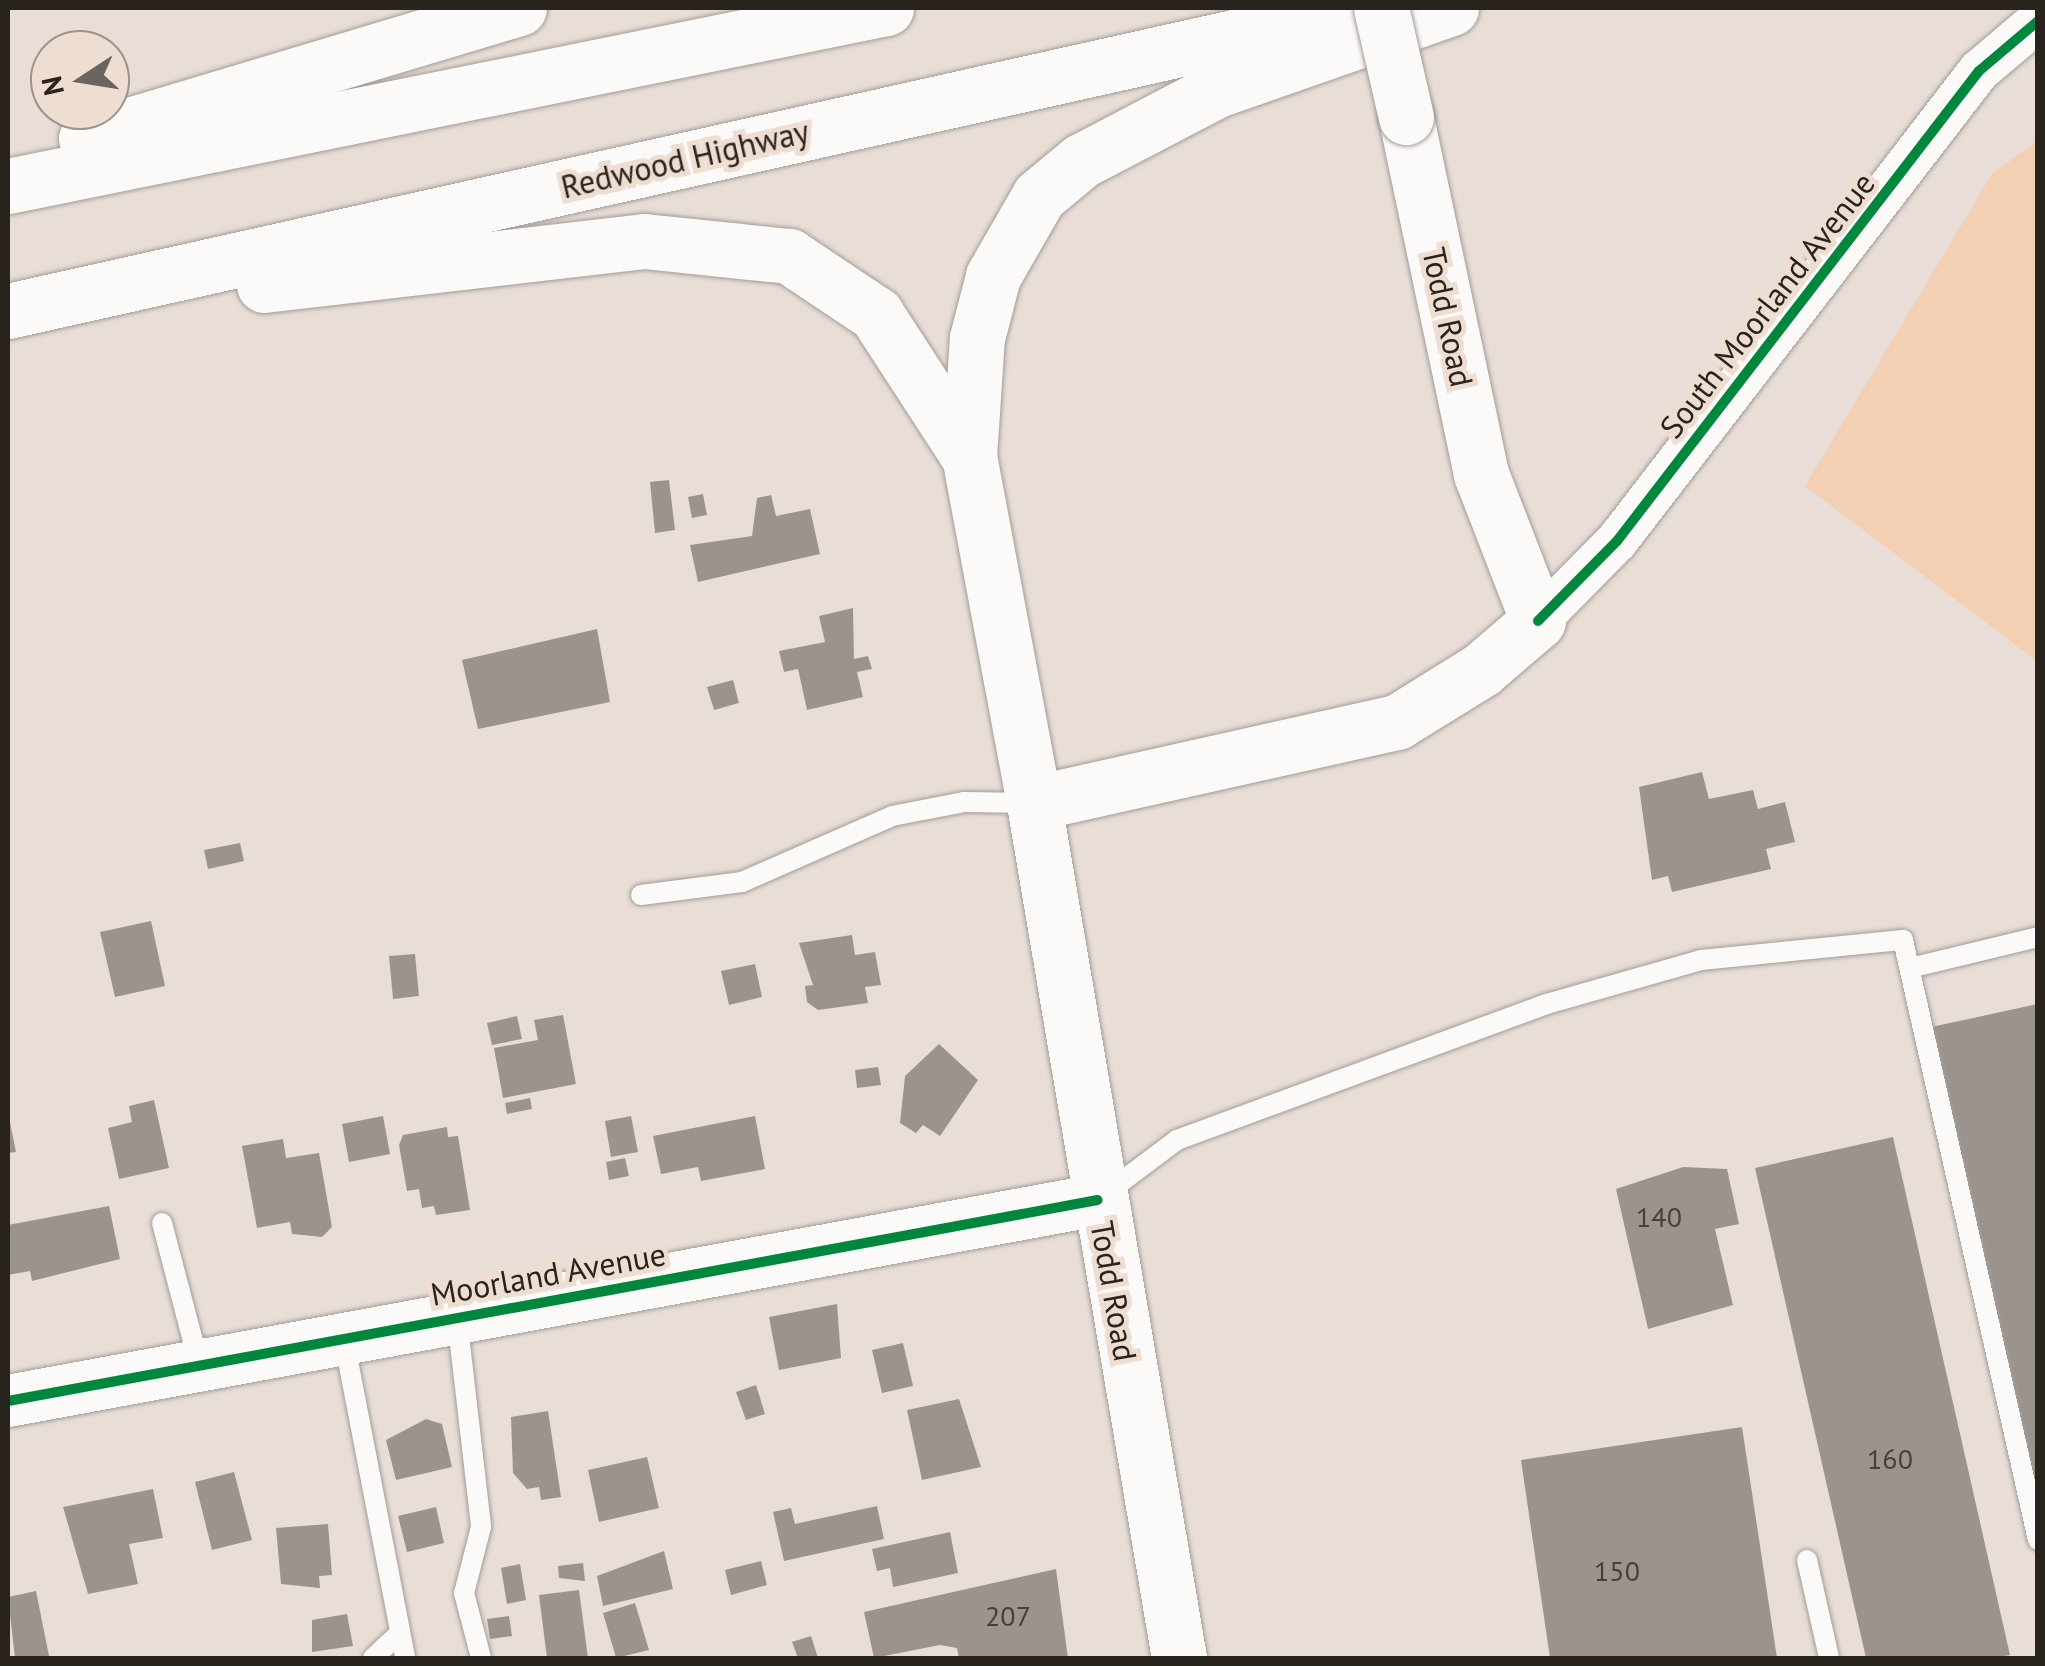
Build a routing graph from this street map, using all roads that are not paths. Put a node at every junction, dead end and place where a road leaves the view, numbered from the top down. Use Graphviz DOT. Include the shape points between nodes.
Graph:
graph roads {
  1 [pos="519,8"];
  2 [pos="886,8"];
  3 [pos="1363,8"];
  4 [pos="1381,8"];
  5 [pos="1451,8"];
  6 [pos="2038,21"];
  7 [pos="8,161"];
  8 [pos="8,186"];
  9 [pos="8,313"];
  10 [pos="969,457"];
  11 [pos="1538,621"];
  12 [pos="1034,804"];
  13 [pos="642,895"];
  14 [pos="2038,937"];
  15 [pos="1910,968"];
  16 [pos="1098,1200"];
  17 [pos="162,1223"];
  18 [pos="456,1316"];
  19 [pos="343,1338"];
  20 [pos="200,1366"];
  21 [pos="8,1402"];
  22 [pos="2038,1540"];
  23 [pos="1807,1560"];
  24 [pos="400,1633"];
  25 [pos="373,1658"];
  26 [pos="405,1658"];
  27 [pos="481,1658"];
  28 [pos="1179,1658"];
  29 [pos="1828,1658"];
  1 -- 7 [label="main road"];
  2 -- 8 [label="main road"];
  3 -- 9 [label="main road, Redwood Highway"];
  4 -- 11 [label="main road, Todd Road, bridge" via="1482,474"];
  5 -- 10 [label="main road" via="1216,90 1081,161 1040,196 993,276 977,338"];
  6 -- 11 [label="street, South Moorland Avenue" via="1979,71 1617,541"];
  9 -- 10 [label="main road" via="644,242 728,244 789,256 876,314"];
  10 -- 12 [label="main road, Todd Road"];
  11 -- 12 [label="main road, South Moorland Avenue" via="1481,670 1397,722"];
  12 -- 13 [label="lane" via="964,802 892,816 742,882"];
  12 -- 16 [label="main road, Todd Road"];
  14 -- 15 [label="lane"];
  15 -- 16 [label="lane" via="1904,940 1701,960 1547,1004 1178,1140"];
  15 -- 22 [label="lane"];
  16 -- 18 [label="street, Moorland Avenue"];
  16 -- 28 [label="main road, Todd Road"];
  17 -- 20 [label="lane"];
  18 -- 19 [label="street, Moorland Avenue"];
  18 -- 27 [label="lane" via="481,1527 464,1593"];
  19 -- 20 [label="street, Moorland Avenue"];
  19 -- 24 [label="lane"];
  20 -- 21 [label="street, Moorland Avenue"];
  23 -- 29 [label="lane"];
  24 -- 25 [label="lane"];
  24 -- 26 [label="lane"];
}
